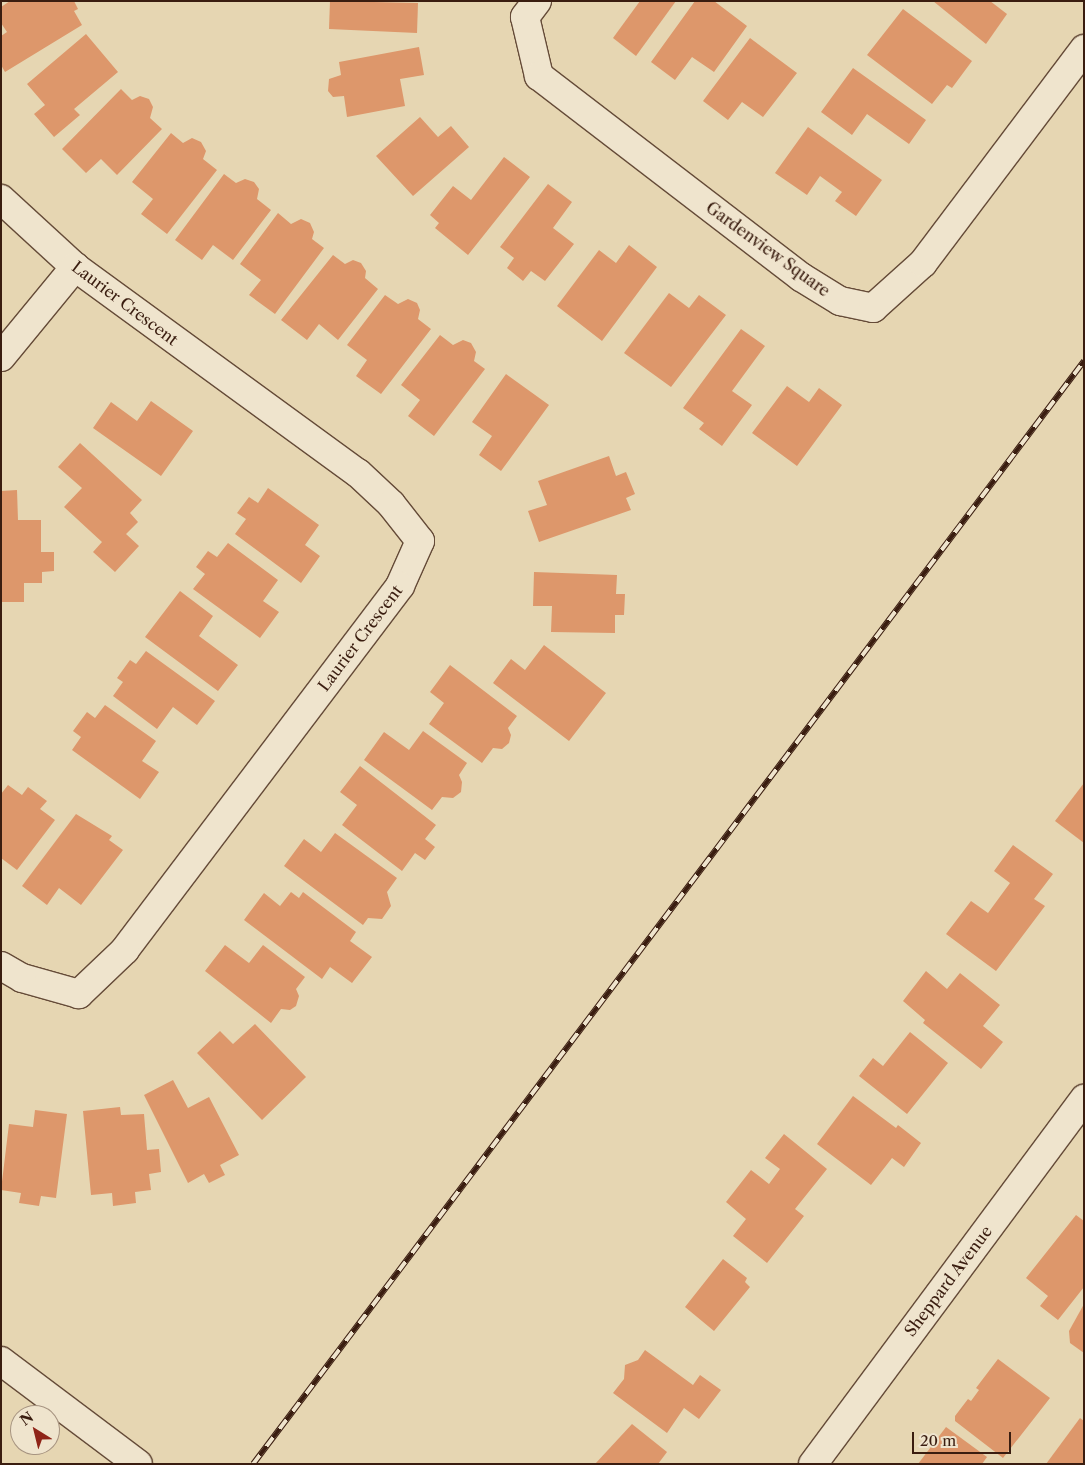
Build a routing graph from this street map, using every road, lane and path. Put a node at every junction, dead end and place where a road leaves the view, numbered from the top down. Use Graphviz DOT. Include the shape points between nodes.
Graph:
graph roads {
  1 [pos="536,1"];
  2 [pos="1084,49"];
  3 [pos="1,199"];
  4 [pos="75,267"];
  5 [pos="1,357"];
  6 [pos="1,966"];
  7 [pos="1083,1102"];
  8 [pos="1,1362"];
  9 [pos="138,1464"];
  10 [pos="813,1464"];
  1 -- 2 [label="street, Gardenview Square" via="524,17 539,76 801,277 840,301 873,308 923,263"];
  3 -- 4 [label="street, Laurier Crescent"];
  4 -- 5 [label="street"];
  4 -- 6 [label="street, Laurier Crescent" via="358,473 391,504 420,541 400,586 125,950 79,994 22,978"];
  7 -- 10 [label="street, Sheppard Avenue"];
  8 -- 9 [label="street"];
}
